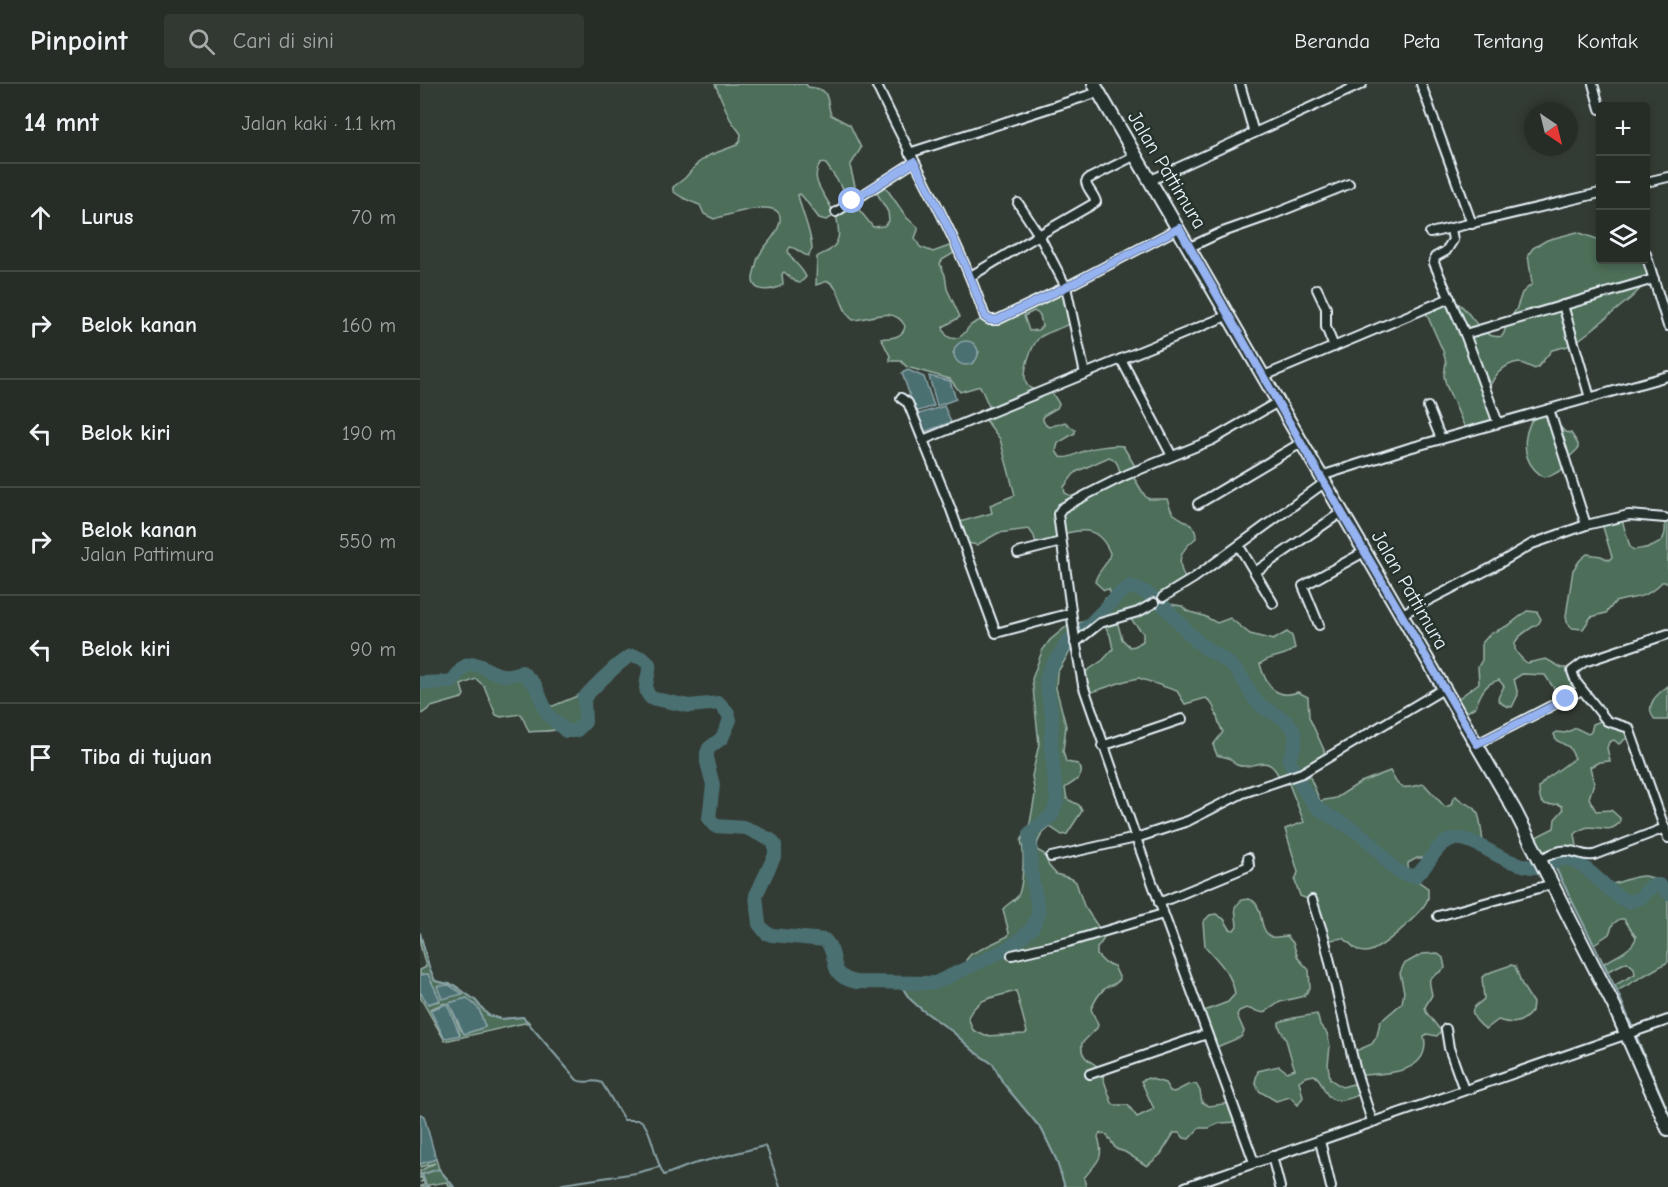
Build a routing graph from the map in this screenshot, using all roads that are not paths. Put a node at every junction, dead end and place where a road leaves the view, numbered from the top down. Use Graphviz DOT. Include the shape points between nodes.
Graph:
graph roads {
  1 [pos="876,84"];
  2 [pos="1240,84"];
  3 [pos="1362,84"];
  4 [pos="1421,84"];
  5 [pos="1593,84"];
  6 [pos="1097,88"];
  7 [pos="1598,102"];
  8 [pos="1254,133"];
  9 [pos="909,153"];
  10 [pos="1136,155"];
  11 [pos="914,162"];
  12 [pos="1668,177"];
  13 [pos="1151,180"];
  14 [pos="1650,181"];
  15 [pos="1348,184"];
  16 [pos="1596,195"];
  17 [pos="1018,203"];
  18 [pos="836,212"];
  19 [pos="1472,224"];
  20 [pos="1179,228"];
  21 [pos="1451,229"];
  22 [pos="1430,233"];
  23 [pos="1039,235"];
  24 [pos="1190,248"];
  25 [pos="1649,264"];
  26 [pos="971,276"];
  27 [pos="1653,279"];
  28 [pos="1066,287"];
  29 [pos="1317,288"];
  30 [pos="1450,298"];
  31 [pos="1563,305"];
  32 [pos="1229,315"];
  33 [pos="1668,326"];
  34 [pos="1465,334"];
  35 [pos="1334,347"];
  36 [pos="1121,359"];
  37 [pos="1085,374"];
  38 [pos="1264,376"];
  39 [pos="1668,376"];
  40 [pos="901,398"];
  41 [pos="1590,398"];
  42 [pos="1278,402"];
  43 [pos="1428,407"];
  44 [pos="1549,409"];
  45 [pos="1498,423"];
  46 [pos="1441,439"];
  47 [pos="923,440"];
  48 [pos="1301,443"];
  49 [pos="1172,456"];
  50 [pos="1323,479"];
  51 [pos="1198,504"];
  52 [pos="1342,512"];
  53 [pos="1665,518"];
  54 [pos="1586,525"];
  55 [pos="1061,542"];
  56 [pos="1239,546"];
  57 [pos="1366,552"];
  58 [pos="1018,553"];
  59 [pos="1255,572"];
  60 [pos="1163,597"];
  61 [pos="1154,603"];
  62 [pos="1273,603"];
  63 [pos="1071,613"];
  64 [pos="1402,614"];
  65 [pos="1319,625"];
  66 [pos="1668,634"];
  67 [pos="1075,642"];
  68 [pos="1445,688"];
  69 [pos="1582,690"];
  70 [pos="1182,719"];
  71 [pos="1477,744"];
  72 [pos="1102,746"];
  73 [pos="1665,828"];
  74 [pos="1136,838"];
  75 [pos="1668,838"];
  76 [pos="1052,856"];
  77 [pos="1248,858"];
  78 [pos="1546,870"];
  79 [pos="1312,900"];
  80 [pos="1159,903"];
  81 [pos="1163,914"];
  82 [pos="1438,916"];
  83 [pos="1012,955"];
  84 [pos="1668,1020"];
  85 [pos="1446,1029"];
  86 [pos="1630,1033"];
  87 [pos="1207,1034"];
  88 [pos="1090,1074"];
  89 [pos="1464,1090"];
  90 [pos="1372,1121"];
  91 [pos="1668,1129"];
  92 [pos="1320,1141"];
  93 [pos="1272,1156"];
  94 [pos="1254,1161"];
  95 [pos="1185,1187"];
  96 [pos="1280,1187"];
  97 [pos="1331,1187"];
  1 -- 9 [label="street"];
  2 -- 8 [label="street"];
  3 -- 8 [label="street"];
  4 -- 19 [label="street"];
  5 -- 7 [label="street"];
  6 -- 9 [label="street"];
  6 -- 10 [label="main road, Jalan Pattimura"];
  8 -- 13 [label="street"];
  9 -- 11 [label="street"];
  10 -- 13 [label="main road, Jalan Pattimura"];
  10 -- 23 [label="street" via="1088,179 1095,202"];
  11 -- 18 [label="street"];
  11 -- 26 [label="street"];
  12 -- 14 [label="street"];
  13 -- 20 [label="main road, Jalan Pattimura"];
  15 -- 24 [label="street"];
  16 -- 19 [label="street"];
  17 -- 23 [label="street"];
  19 -- 21 [label="street"];
  20 -- 24 [label="main road, Jalan Pattimura"];
  20 -- 28 [label="street"];
  21 -- 22 [label="street"];
  21 -- 30 [label="street" via="1453,240 1435,257 1434,263"];
  23 -- 26 [label="street"];
  23 -- 28 [label="street"];
  24 -- 32 [label="main road, Jalan Pattimura"];
  25 -- 27 [label="street"];
  26 -- 28 [label="street" via="985,317 990,320"];
  27 -- 31 [label="street"];
  27 -- 33 [label="street"];
  28 -- 37 [label="street"];
  29 -- 35 [label="street" via="1326,308 1326,327"];
  30 -- 34 [label="street"];
  30 -- 35 [label="street"];
  31 -- 34 [label="street"];
  31 -- 41 [label="street"];
  32 -- 36 [label="street"];
  32 -- 38 [label="main road, Jalan Pattimura"];
  34 -- 45 [label="street"];
  35 -- 38 [label="street"];
  36 -- 37 [label="street"];
  36 -- 49 [label="street"];
  37 -- 47 [label="street"];
  38 -- 42 [label="main road, Jalan Pattimura"];
  39 -- 41 [label="street"];
  40 -- 47 [label="street" via="908,403"];
  41 -- 44 [label="street"];
  42 -- 48 [label="main road, Jalan Pattimura"];
  42 -- 49 [label="street" via="1212,440"];
  43 -- 46 [label="street"];
  44 -- 45 [label="street"];
  44 -- 54 [label="street"];
  45 -- 46 [label="street"];
  46 -- 50 [label="street"];
  47 -- 63 [label="street" via="996,633"];
  48 -- 50 [label="main road, Jalan Pattimura"];
  48 -- 51 [label="street"];
  49 -- 55 [label="street" via="1062,508 1058,514"];
  50 -- 52 [label="main road, Jalan Pattimura"];
  50 -- 56 [label="street"];
  52 -- 57 [label="main road, Jalan Pattimura"];
  52 -- 59 [label="street"];
  53 -- 54 [label="street" via="1629,515"];
  54 -- 64 [label="street" via="1532,544"];
  55 -- 58 [label="street"];
  55 -- 63 [label="street"];
  56 -- 59 [label="street"];
  56 -- 60 [label="street"];
  57 -- 64 [label="main road, Jalan Pattimura"];
  57 -- 65 [label="street" via="1304,586"];
  59 -- 62 [label="street"];
  61 -- 67 [label="street" via="1100,623"];
  63 -- 67 [label="street"];
  64 -- 68 [label="main road, Jalan Pattimura"];
  66 -- 69 [label="street" via="1577,666 1573,676"];
  67 -- 72 [label="street" via="1083,685"];
  68 -- 71 [label="main road, Jalan Pattimura"];
  68 -- 74 [label="street" via="1302,773 1243,793 1188,821"];
  69 -- 71 [label="street"];
  69 -- 73 [label="street" via="1607,722 1629,728"];
  70 -- 72 [label="street"];
  71 -- 78 [label="main road, Jalan Pattimura"];
  72 -- 74 [label="street"];
  73 -- 75 [label="street"];
  73 -- 78 [label="street" via="1594,855 1562,850"];
  74 -- 76 [label="street"];
  74 -- 80 [label="street"];
  77 -- 80 [label="street" via="1249,866"];
  78 -- 82 [label="street"];
  78 -- 86 [label="main road, Jalan Pattimura"];
  79 -- 90 [label="street"];
  80 -- 81 [label="street"];
  81 -- 83 [label="street"];
  81 -- 87 [label="street"];
  84 -- 86 [label="street"];
  85 -- 89 [label="street"];
  86 -- 89 [label="street"];
  86 -- 91 [label="main road, Jalan Pattimura"];
  87 -- 88 [label="street"];
  87 -- 94 [label="street"];
  89 -- 90 [label="street"];
  90 -- 92 [label="street"];
  92 -- 93 [label="street"];
  92 -- 97 [label="street"];
  93 -- 94 [label="street"];
  93 -- 96 [label="street"];
  94 -- 95 [label="street"];
}
